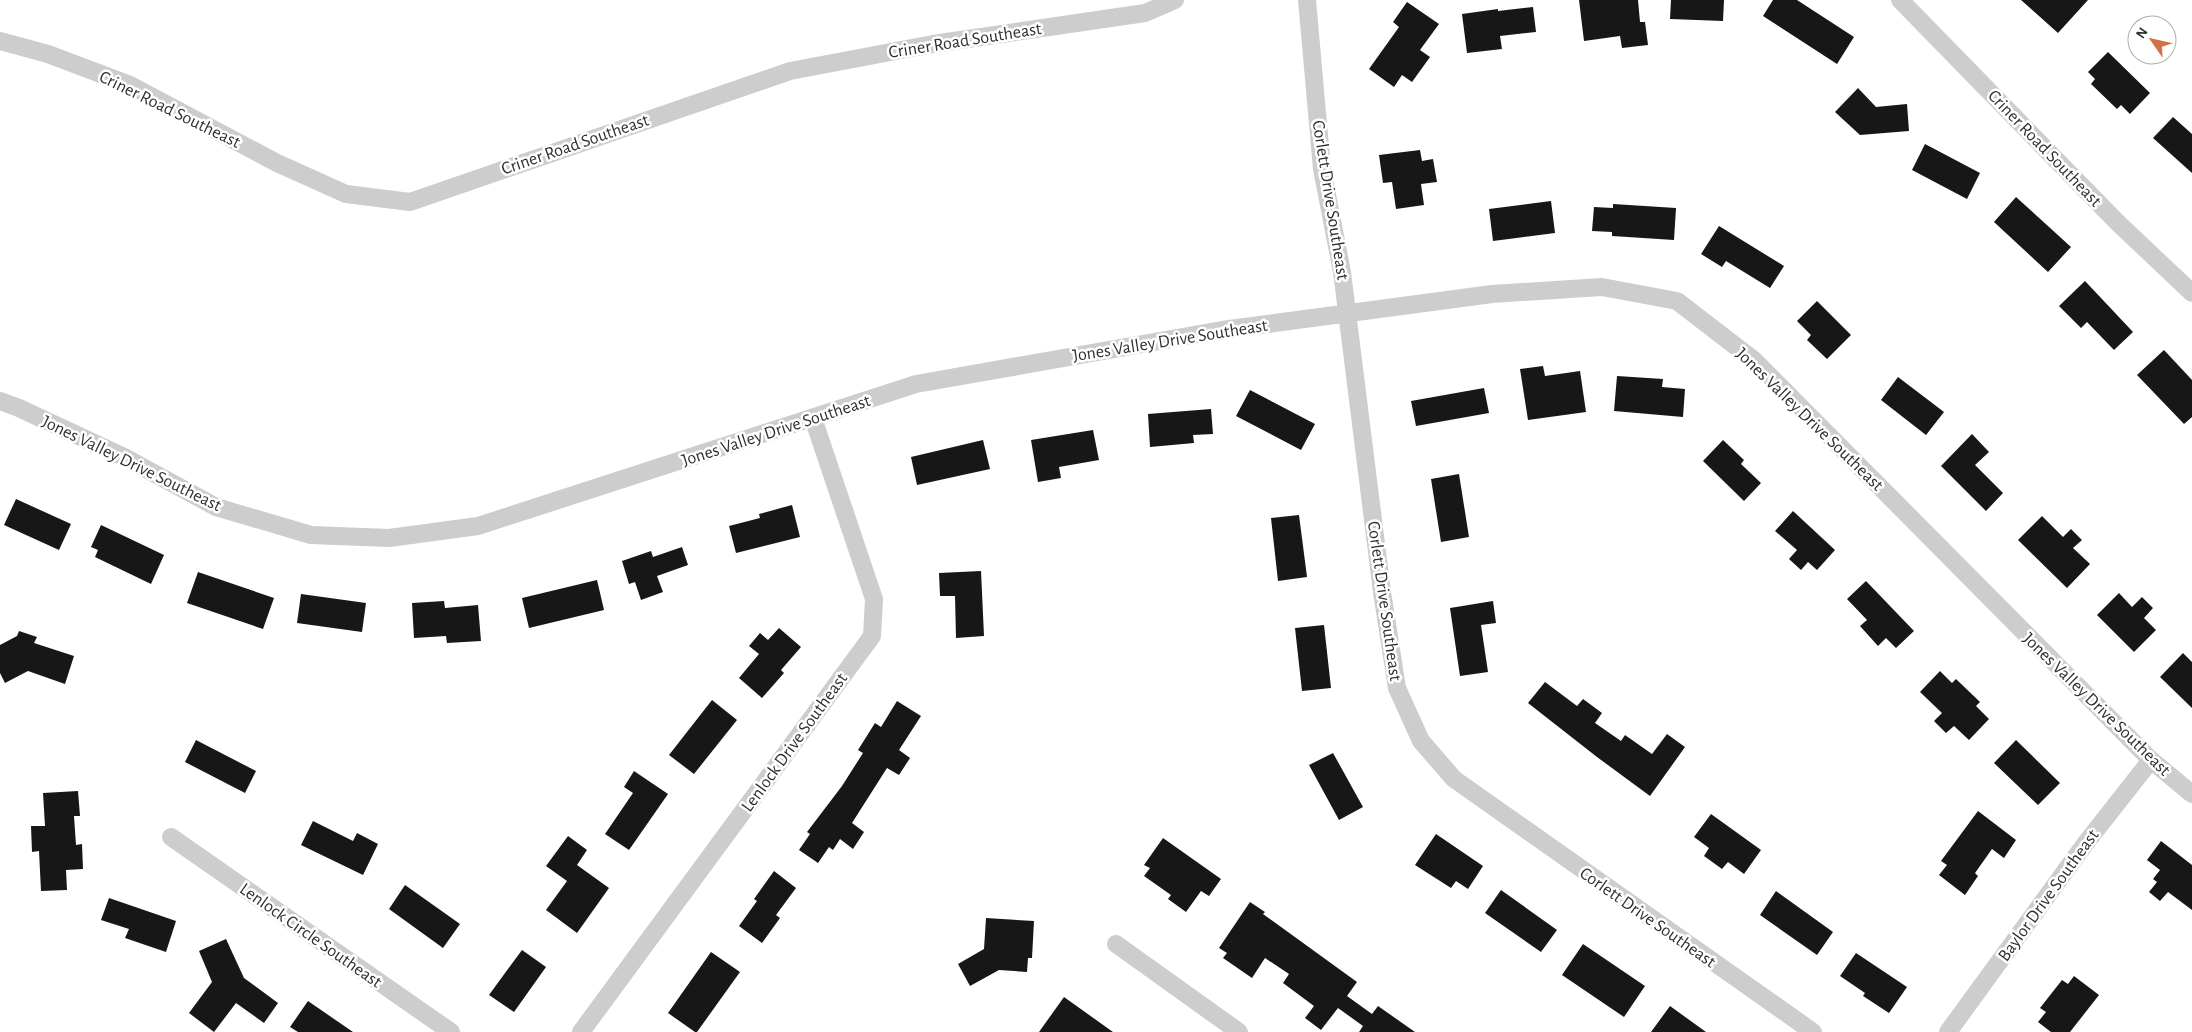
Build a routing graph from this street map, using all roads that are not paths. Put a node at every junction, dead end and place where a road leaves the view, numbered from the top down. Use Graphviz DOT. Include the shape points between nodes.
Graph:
graph roads {
  1 [pos="1175,0"];
  2 [pos="1307,0"];
  3 [pos="1900,0"];
  4 [pos="0,41"];
  5 [pos="2192,293"];
  6 [pos="1347,313"];
  7 [pos="0,400"];
  8 [pos="813,418"];
  9 [pos="2151,760"];
  10 [pos="2192,794"];
  11 [pos="171,837"];
  12 [pos="1116,944"];
  13 [pos="450,1032"];
  14 [pos="581,1032"];
  15 [pos="1239,1032"];
  16 [pos="1813,1032"];
  17 [pos="1948,1032"];
  1 -- 4 [label="street, Criner Road Southeast" via="1145,13 932,44 790,71 410,202 346,194 277,163 130,85 48,54"];
  2 -- 6 [label="street, Corlett Drive Southeast" via="1322,169"];
  3 -- 5 [label="street, Criner Road Southeast" via="2117,222"];
  6 -- 8 [label="street, Jones Valley Drive Southeast" via="1222,330 916,384"];
  6 -- 9 [label="street, Jones Valley Drive Southeast" via="1492,294 1602,287 1677,301 1755,361"];
  6 -- 16 [label="street, Corlett Drive Southeast" via="1397,688 1421,741 1454,779"];
  7 -- 8 [label="street, Jones Valley Drive Southeast" via="124,457 216,508 311,535 388,538 478,526"];
  8 -- 14 [label="street, Lenlock Drive Southeast" via="874,599 872,636"];
  9 -- 10 [label="street, Jones Valley Drive Southeast"];
  9 -- 17 [label="street, Baylor Drive Southeast" via="2085,844"];
  11 -- 13 [label="street, Lenlock Circle Southeast"];
  12 -- 15 [label="street"];
}
